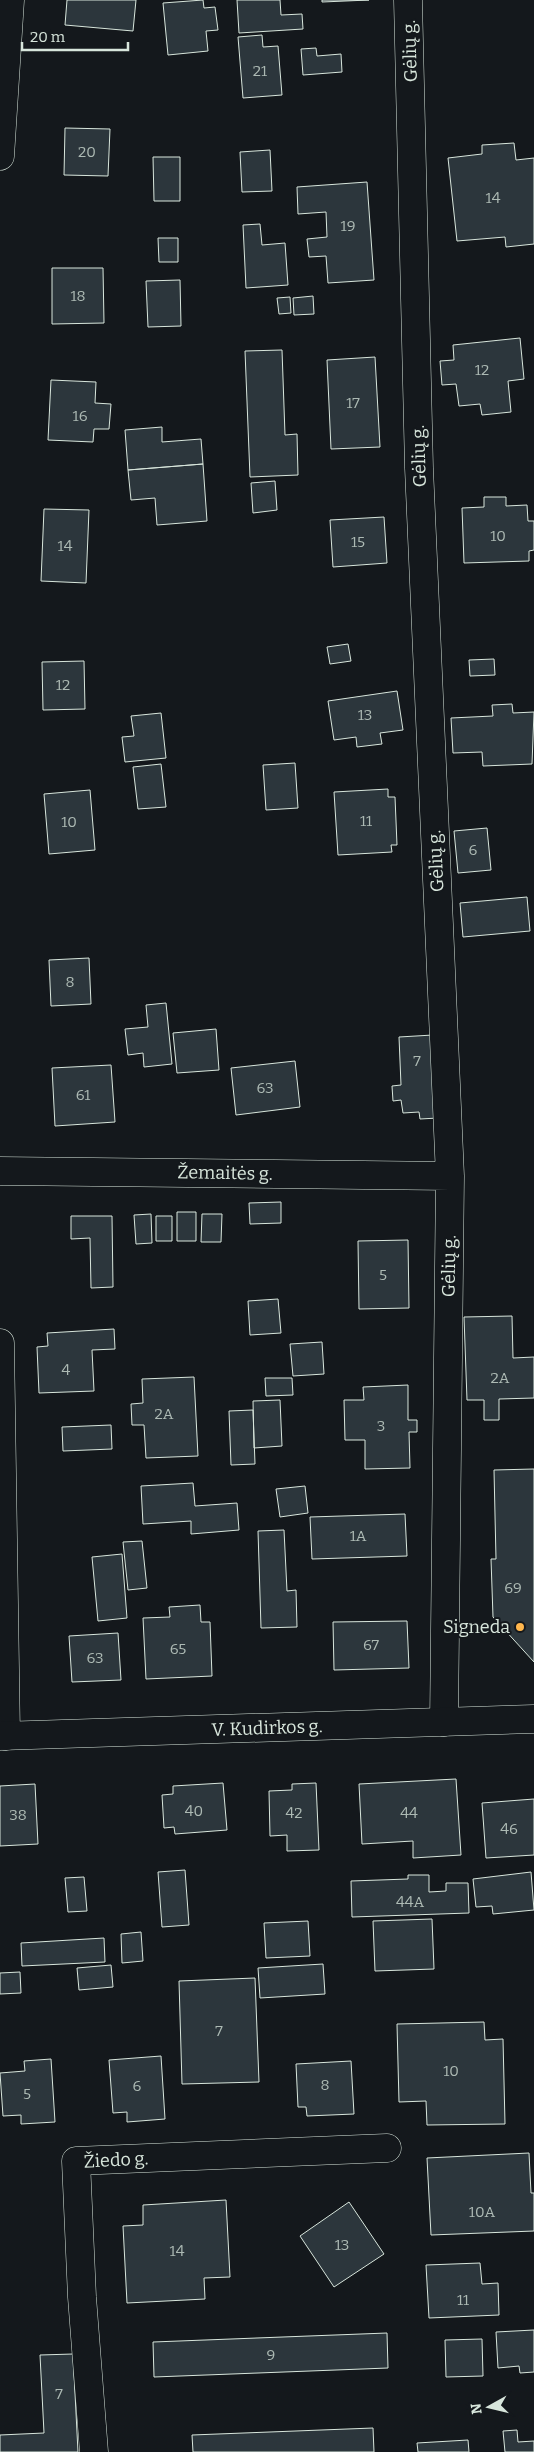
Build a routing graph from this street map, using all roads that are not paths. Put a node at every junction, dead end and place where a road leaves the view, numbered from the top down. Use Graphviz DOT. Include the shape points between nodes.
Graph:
graph roads {
  1 [pos="10,0"];
  2 [pos="408,0"];
  3 [pos="0,156"];
  4 [pos="0,1171"];
  5 [pos="450,1176"];
  6 [pos="0,1343"];
  7 [pos="534,1719"];
  8 [pos="444,1722"];
  9 [pos="3,1736"];
  10 [pos="387,2148"];
  11 [pos="94,2452"];
  1 -- 3 [label="street"];
  2 -- 5 [label="street, Gėlių g." via="419,468"];
  4 -- 5 [label="street, Žemaitės g."];
  5 -- 8 [label="street, Gėlių g."];
  6 -- 9 [label="street"];
  7 -- 8 [label="street, V. Kudirkos g."];
  8 -- 9 [label="street, V. Kudirkos g."];
  10 -- 11 [label="street, Žiedo g." via="76,2161"];
}
